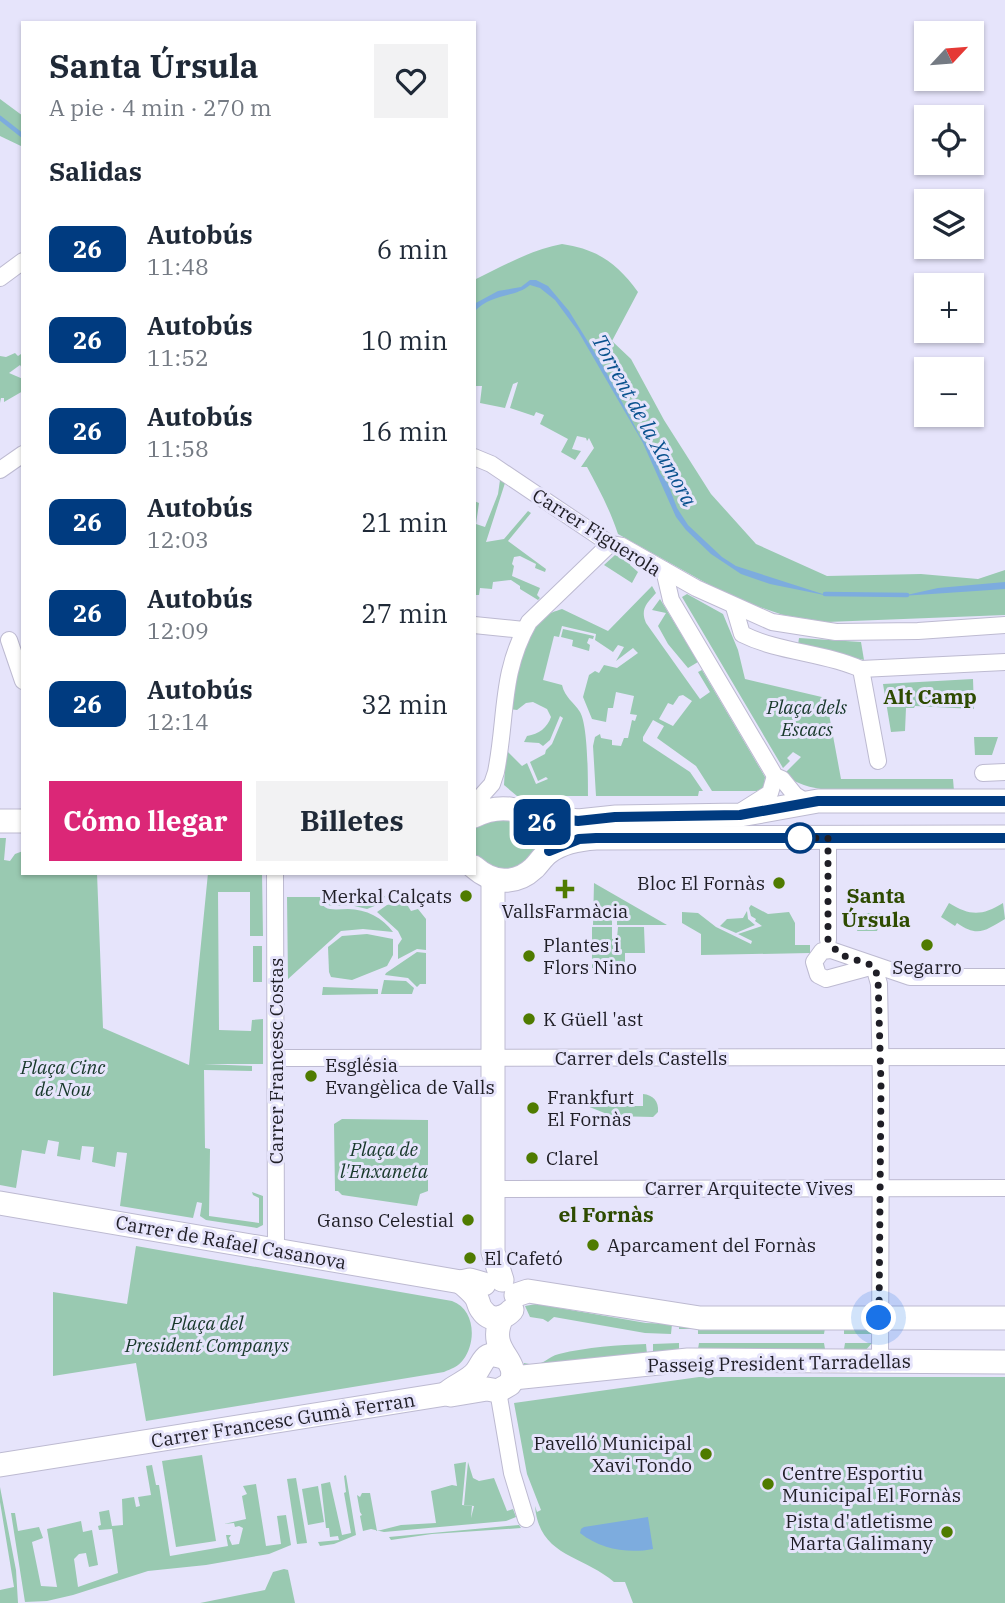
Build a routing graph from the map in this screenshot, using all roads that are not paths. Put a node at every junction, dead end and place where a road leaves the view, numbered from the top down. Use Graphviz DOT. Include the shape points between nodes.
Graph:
graph roads {
  1 [pos="21,262"];
  2 [pos="0,278"];
  3 [pos="21,455"];
  4 [pos="476,458"];
  5 [pos="0,470"];
  6 [pos="610,544"];
  7 [pos="664,570"];
  8 [pos="734,607"];
  9 [pos="476,625"];
  10 [pos="1005,625"];
  11 [pos="524,630"];
  12 [pos="10,639"];
  13 [pos="1005,662"];
  14 [pos="862,669"];
  15 [pos="21,675"];
  16 [pos="878,761"];
  17 [pos="1005,772"];
  18 [pos="983,773"];
  19 [pos="775,776"];
  20 [pos="492,783"];
  21 [pos="1005,801"];
  22 [pos="808,803"];
  23 [pos="507,808"];
  24 [pos="476,815"];
  25 [pos="530,815"];
  26 [pos="733,815"];
  27 [pos="0,821"];
  28 [pos="21,821"];
  29 [pos="828,838"];
  30 [pos="1005,838"];
  31 [pos="549,851"];
  32 [pos="484,874"];
  33 [pos="275,875"];
  34 [pos="834,949"];
  35 [pos="874,966"];
  36 [pos="839,975"];
  37 [pos="1005,977"];
  38 [pos="276,1058"];
  39 [pos="493,1058"];
  40 [pos="1005,1058"];
  41 [pos="880,1059"];
  42 [pos="879,1188"];
  43 [pos="1005,1188"];
  44 [pos="493,1189"];
  45 [pos="0,1203"];
  46 [pos="276,1249"];
  47 [pos="493,1296"];
  48 [pos="879,1318"];
  49 [pos="1005,1318"];
  50 [pos="880,1360"];
  51 [pos="1005,1362"];
  52 [pos="494,1374"];
  53 [pos="446,1394"];
  54 [pos="0,1464"];
  55 [pos="526,1520"];
  1 -- 2 [label="street"];
  3 -- 5 [label="street"];
  4 -- 6 [label="street, Carrer Figuerola"];
  6 -- 7 [label="street, Carrer Figuerola"];
  6 -- 11 [label="street"];
  7 -- 8 [label="street"];
  7 -- 19 [label="street, Carrer Figuerola" via="671,600"];
  8 -- 10 [label="street" via="772,622 836,632"];
  8 -- 14 [label="street" via="742,634"];
  9 -- 11 [label="street"];
  11 -- 20 [label="street" via="508,671"];
  12 -- 15 [label="street"];
  13 -- 14 [label="street"];
  14 -- 16 [label="street"];
  17 -- 18 [label="street"];
  19 -- 22 [label="street, Carrer Figuerola"];
  19 -- 26 [label="street" via="770,793"];
  20 -- 23 [label="street"];
  20 -- 24 [label="street"];
  21 -- 22 [label="street"];
  22 -- 26 [label="street"];
  23 -- 24 [label="street"];
  23 -- 25 [label="street"];
  25 -- 26 [label="street" via="578,821"];
  25 -- 31 [label="street" via="547,826"];
  27 -- 28 [label="street"];
  29 -- 30 [label="street"];
  29 -- 31 [label="street" via="596,838 579,839"];
  29 -- 34 [label="street"];
  31 -- 32 [label="street" via="531,872 514,879"];
  32 -- 39 [label="street"];
  33 -- 38 [label="street, Carrer Francesc Costas"];
  34 -- 35 [label="street"];
  34 -- 36 [label="street" via="843,967"];
  34 -- 36 [label="street" via="818,954 814,967 826,979"];
  35 -- 36 [label="street"];
  35 -- 37 [label="street" via="910,977"];
  35 -- 41 [label="street" via="879,984"];
  38 -- 39 [label="street, Carrer dels Castells"];
  38 -- 46 [label="street, Carrer Francesc Costas"];
  39 -- 41 [label="street, Carrer dels Castells"];
  39 -- 44 [label="street"];
  40 -- 41 [label="street, Carrer dels Castells"];
  41 -- 42 [label="street"];
  42 -- 43 [label="street, Carrer Arquitecte Vives"];
  42 -- 44 [label="street, Carrer Arquitecte Vives"];
  42 -- 48 [label="street"];
  44 -- 47 [label="street"];
  45 -- 46 [label="street, Carrer de Rafael Casanova"];
  46 -- 47 [label="street, Carrer de Rafael Casanova" via="461,1282"];
  47 -- 48 [label="street" via="528,1291 700,1318"];
  47 -- 52 [label="street" via="488,1336"];
  48 -- 49 [label="street"];
  48 -- 50 [label="street"];
  50 -- 51 [label="street, Passeig President Tarradellas"];
  50 -- 52 [label="street, Passeig President Tarradellas" via="688,1360"];
  52 -- 53 [label="street, Passeig President Tarradellas"];
  52 -- 55 [label="street" via="512,1473"];
  53 -- 54 [label="street, Carrer Francesc Gumà Ferran"];
}
